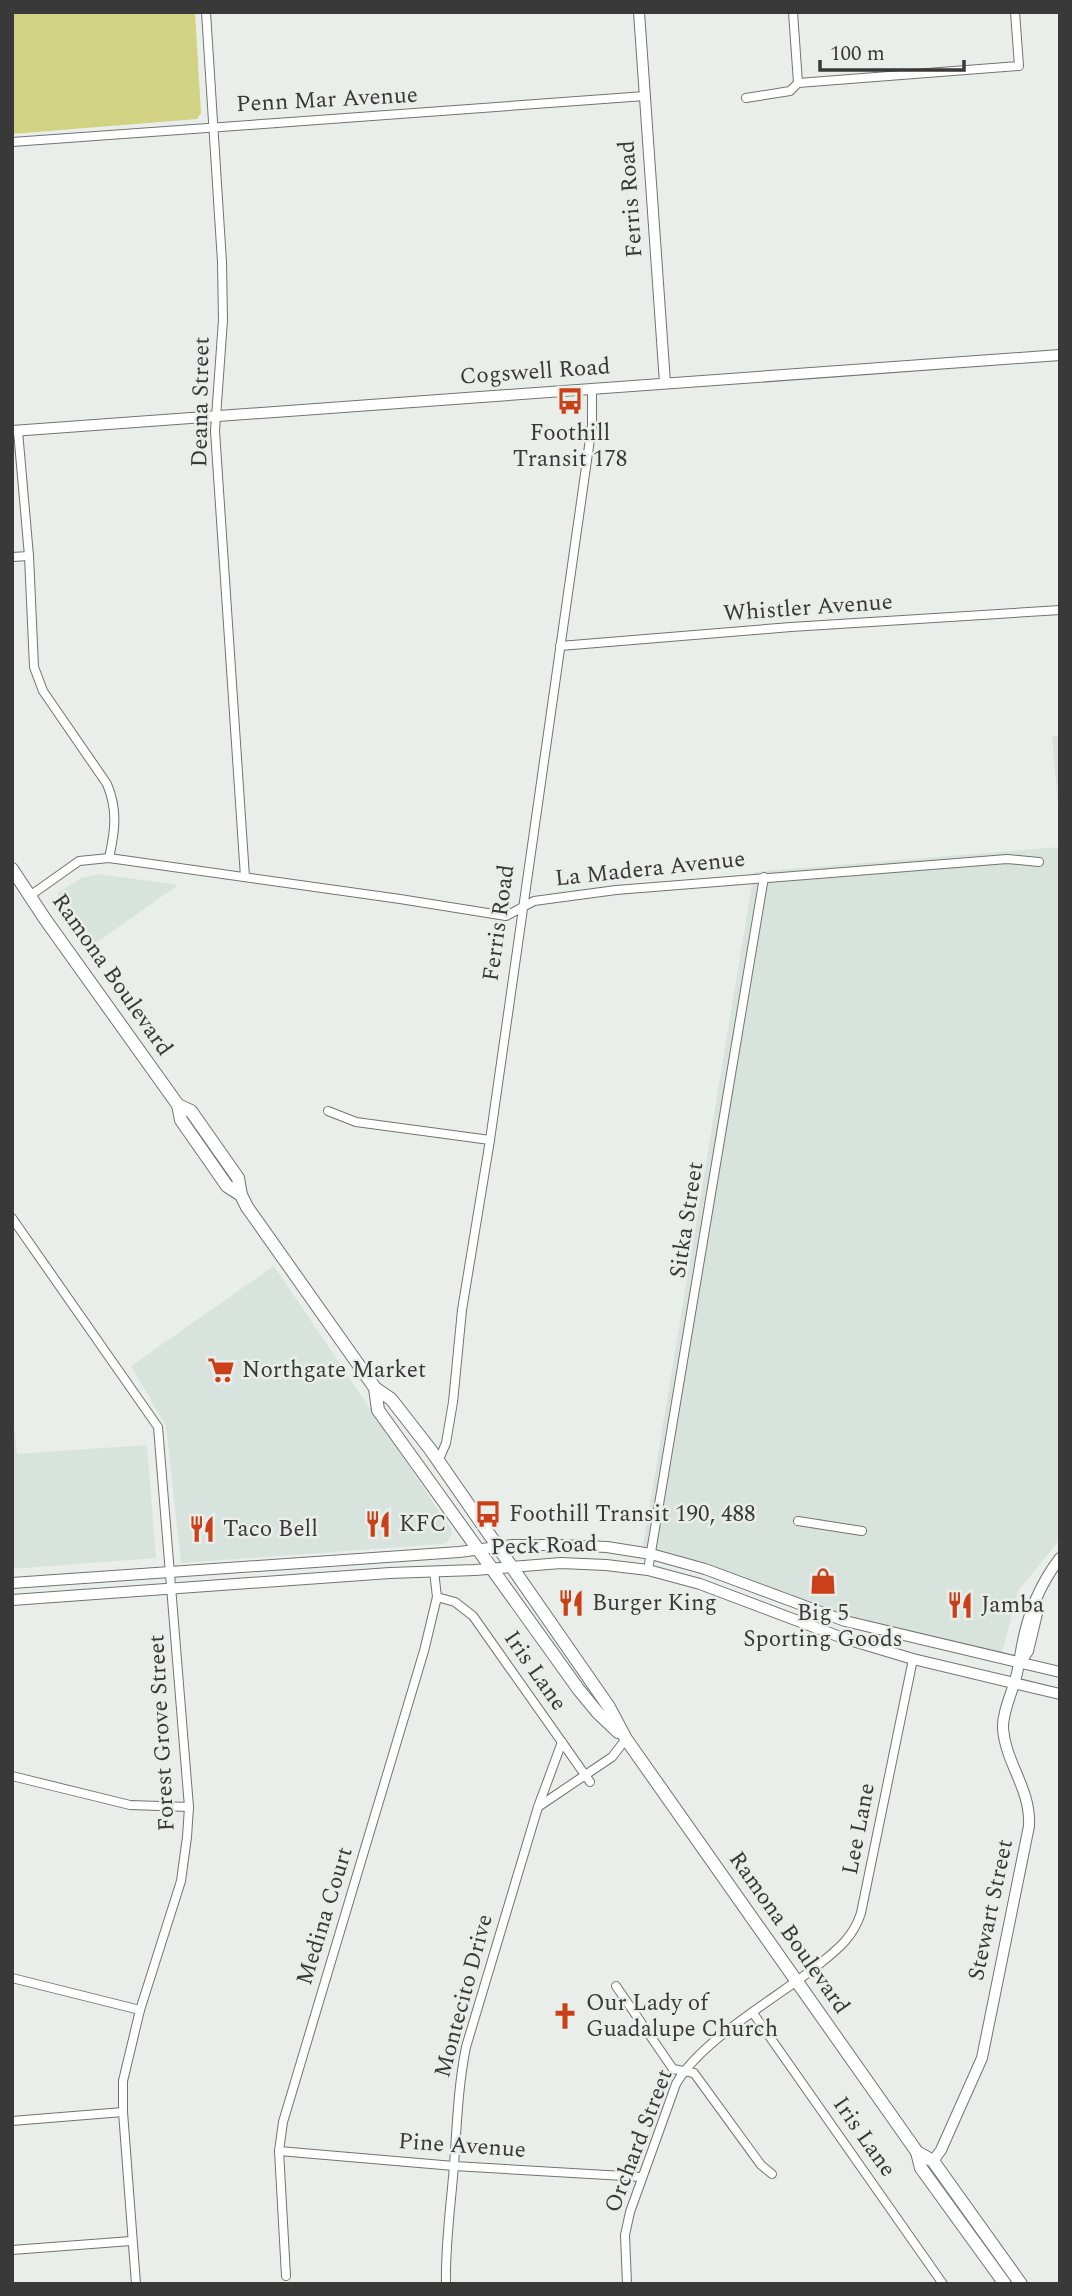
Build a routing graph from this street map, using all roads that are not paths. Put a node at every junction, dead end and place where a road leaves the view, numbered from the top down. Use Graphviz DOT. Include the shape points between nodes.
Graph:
graph roads {
  1 [pos="206,12"];
  2 [pos="639,12"];
  3 [pos="793,12"];
  4 [pos="1015,12"];
  5 [pos="798,83"];
  6 [pos="645,96"];
  7 [pos="746,98"];
  8 [pos="214,127"];
  9 [pos="12,142"];
  10 [pos="1060,355"];
  11 [pos="666,383"];
  12 [pos="592,389"];
  13 [pos="216,415"];
  14 [pos="15,431"];
  15 [pos="29,556"];
  16 [pos="12,557"];
  17 [pos="1060,610"];
  18 [pos="560,646"];
  19 [pos="109,858"];
  20 [pos="1039,862"];
  21 [pos="12,869"];
  22 [pos="245,877"];
  23 [pos="764,877"];
  24 [pos="31,895"];
  25 [pos="522,909"];
  26 [pos="328,1111"];
  27 [pos="490,1140"];
  28 [pos="12,1218"];
  29 [pos="375,1388"];
  30 [pos="438,1462"];
  31 [pos="798,1521"];
  32 [pos="862,1531"];
  33 [pos="498,1546"];
  34 [pos="478,1550"];
  35 [pos="651,1554"];
  36 [pos="1060,1558"];
  37 [pos="334,1560"];
  38 [pos="512,1567"];
  39 [pos="492,1569"];
  40 [pos="1060,1569"];
  41 [pos="648,1570"];
  42 [pos="434,1571"];
  43 [pos="171,1572"];
  44 [pos="334,1576"];
  45 [pos="12,1583"];
  46 [pos="172,1589"];
  47 [pos="437,1597"];
  48 [pos="12,1600"];
  49 [pos="913,1658"];
  50 [pos="1020,1662"];
  51 [pos="1060,1672"];
  52 [pos="1014,1683"];
  53 [pos="1060,1694"];
  54 [pos="626,1739"];
  55 [pos="562,1742"];
  56 [pos="12,1776"];
  57 [pos="587,1779"];
  58 [pos="188,1807"];
  59 [pos="538,1807"];
  60 [pos="12,1978"];
  61 [pos="797,1981"];
  62 [pos="616,1986"];
  63 [pos="140,2010"];
  64 [pos="753,2013"];
  65 [pos="684,2070"];
  66 [pos="123,2112"];
  67 [pos="12,2121"];
  68 [pos="279,2151"];
  69 [pos="916,2151"];
  70 [pos="933,2161"];
  71 [pos="454,2166"];
  72 [pos="772,2174"];
  73 [pos="641,2177"];
  74 [pos="131,2241"];
  75 [pos="12,2250"];
  76 [pos="286,2276"];
  77 [pos="136,2284"];
  78 [pos="446,2284"];
  79 [pos="627,2284"];
  80 [pos="943,2284"];
  81 [pos="1005,2284"];
  82 [pos="1021,2284"];
  1 -- 8 [label="street, Deana Street"];
  2 -- 6 [label="main road, Ferris Road"];
  3 -- 5 [label="street"];
  4 -- 5 [label="street" via="1018,65"];
  5 -- 7 [label="street" via="790,91"];
  6 -- 8 [label="street, Penn Mar Avenue"];
  6 -- 11 [label="main road, Ferris Road"];
  8 -- 9 [label="street, Penn Mar Avenue"];
  8 -- 13 [label="street, Deana Street" via="222,278"];
  10 -- 11 [label="main road, Cogswell Road"];
  11 -- 12 [label="main road, Cogswell Road"];
  12 -- 13 [label="main road, Cogswell Road"];
  12 -- 18 [label="street, Ferris Road" via="592,425"];
  13 -- 14 [label="main road, Cogswell Road"];
  13 -- 22 [label="street, Deana Street"];
  14 -- 15 [label="street"];
  15 -- 16 [label="street"];
  15 -- 19 [label="street" via="34,667 43,691 113,798 115,830"];
  17 -- 18 [label="street, Whistler Avenue"];
  18 -- 25 [label="street, Ferris Road"];
  19 -- 22 [label="street, La Madera Avenue"];
  19 -- 24 [label="street, La Madera Avenue" via="79,861"];
  20 -- 23 [label="street, La Madera Avenue" via="1007,859"];
  21 -- 24 [label="main road, Ramona Boulevard"];
  22 -- 25 [label="street, La Madera Avenue" via="506,916"];
  23 -- 25 [label="street, La Madera Avenue" via="602,892 534,901"];
  23 -- 35 [label="street, Sitka Street"];
  24 -- 29 [label="main road, Ramona Boulevard" via="178,1105 181,1120 227,1186 241,1195"];
  25 -- 27 [label="street, Ferris Road"];
  26 -- 27 [label="street" via="356,1122"];
  27 -- 30 [label="street, Ferris Road" via="462,1310 453,1402"];
  28 -- 43 [label="street, Forest Grove Street" via="158,1427"];
  29 -- 30 [label="main road, Ramona Boulevard" via="391,1399"];
  29 -- 34 [label="main road, Ramona Boulevard" via="378,1410"];
  30 -- 33 [label="main road, Ramona Boulevard"];
  31 -- 32 [label="street"];
  33 -- 34 [label="main road, Peck Road"];
  33 -- 35 [label="main road, Peck Road" via="607,1547"];
  33 -- 38 [label="main road, Ramona Boulevard"];
  34 -- 37 [label="main road, Peck Road"];
  34 -- 39 [label="main road, Ramona Boulevard"];
  35 -- 41 [label="street, Sitka Street"];
  35 -- 50 [label="main road, Peck Road" via="845,1621"];
  36 -- 50 [label="main road, Stewart Street" via="1032,1607"];
  37 -- 43 [label="main road, Peck Road"];
  37 -- 44 [label="main road"];
  38 -- 39 [label="main road, Peck Road"];
  38 -- 41 [label="main road, Peck Road" via="561,1563"];
  38 -- 54 [label="main road, Ramona Boulevard" via="609,1707"];
  39 -- 42 [label="main road, Peck Road"];
  39 -- 54 [label="main road, Ramona Boulevard" via="597,1713"];
  40 -- 50 [label="main road, Stewart Street" via="1038,1606 1028,1651"];
  41 -- 49 [label="main road, Peck Road"];
  42 -- 44 [label="main road, Peck Road"];
  42 -- 47 [label="street, Medina Court"];
  43 -- 45 [label="main road, Peck Road"];
  43 -- 46 [label="street, Forest Grove Street"];
  44 -- 46 [label="main road, Peck Road"];
  46 -- 48 [label="main road, Peck Road"];
  46 -- 58 [label="street, Forest Grove Street"];
  47 -- 55 [label="street, Iris Lane" via="455,1602 473,1616"];
  47 -- 68 [label="street, Medina Court" via="283,2122"];
  49 -- 52 [label="main road, Peck Road"];
  49 -- 61 [label="street, Lee Lane" via="862,1913 856,1929 838,1948"];
  50 -- 51 [label="main road, Peck Road"];
  50 -- 52 [label="main road, Stewart Street"];
  52 -- 53 [label="main road, Peck Road"];
  52 -- 70 [label="main road, Stewart Street" via="1003,1726 1030,1811 1027,1841 982,2058"];
  54 -- 57 [label="street"];
  54 -- 61 [label="main road, Ramona Boulevard"];
  55 -- 57 [label="street, Iris Lane"];
  55 -- 59 [label="street, Montecito Drive"];
  56 -- 58 [label="street" via="131,1805"];
  57 -- 59 [label="street"];
  58 -- 63 [label="street, Forest Grove Street" via="181,1881"];
  59 -- 71 [label="street, Montecito Drive" via="467,2047 459,2084"];
  60 -- 63 [label="street"];
  61 -- 64 [label="street, Orchard Street"];
  61 -- 69 [label="main road, Ramona Boulevard"];
  62 -- 65 [label="street" via="673,2069"];
  63 -- 66 [label="street, Forest Grove Street" via="123,2081"];
  64 -- 65 [label="street, Orchard Street"];
  64 -- 80 [label="street, Iris Lane"];
  65 -- 72 [label="street" via="694,2073"];
  65 -- 73 [label="street, Orchard Street"];
  66 -- 67 [label="street"];
  66 -- 74 [label="street, Forest Grove Street"];
  68 -- 71 [label="street, Pine Avenue"];
  68 -- 76 [label="street, Medina Court"];
  69 -- 70 [label="main road, Ramona Boulevard"];
  69 -- 81 [label="main road, Ramona Boulevard" via="921,2168"];
  70 -- 82 [label="main road, Ramona Boulevard"];
  71 -- 73 [label="street, Pine Avenue"];
  71 -- 78 [label="street, Montecito Drive"];
  73 -- 79 [label="street, Orchard Street" via="625,2235"];
  74 -- 75 [label="street"];
  74 -- 77 [label="street, Forest Grove Street"];
}
